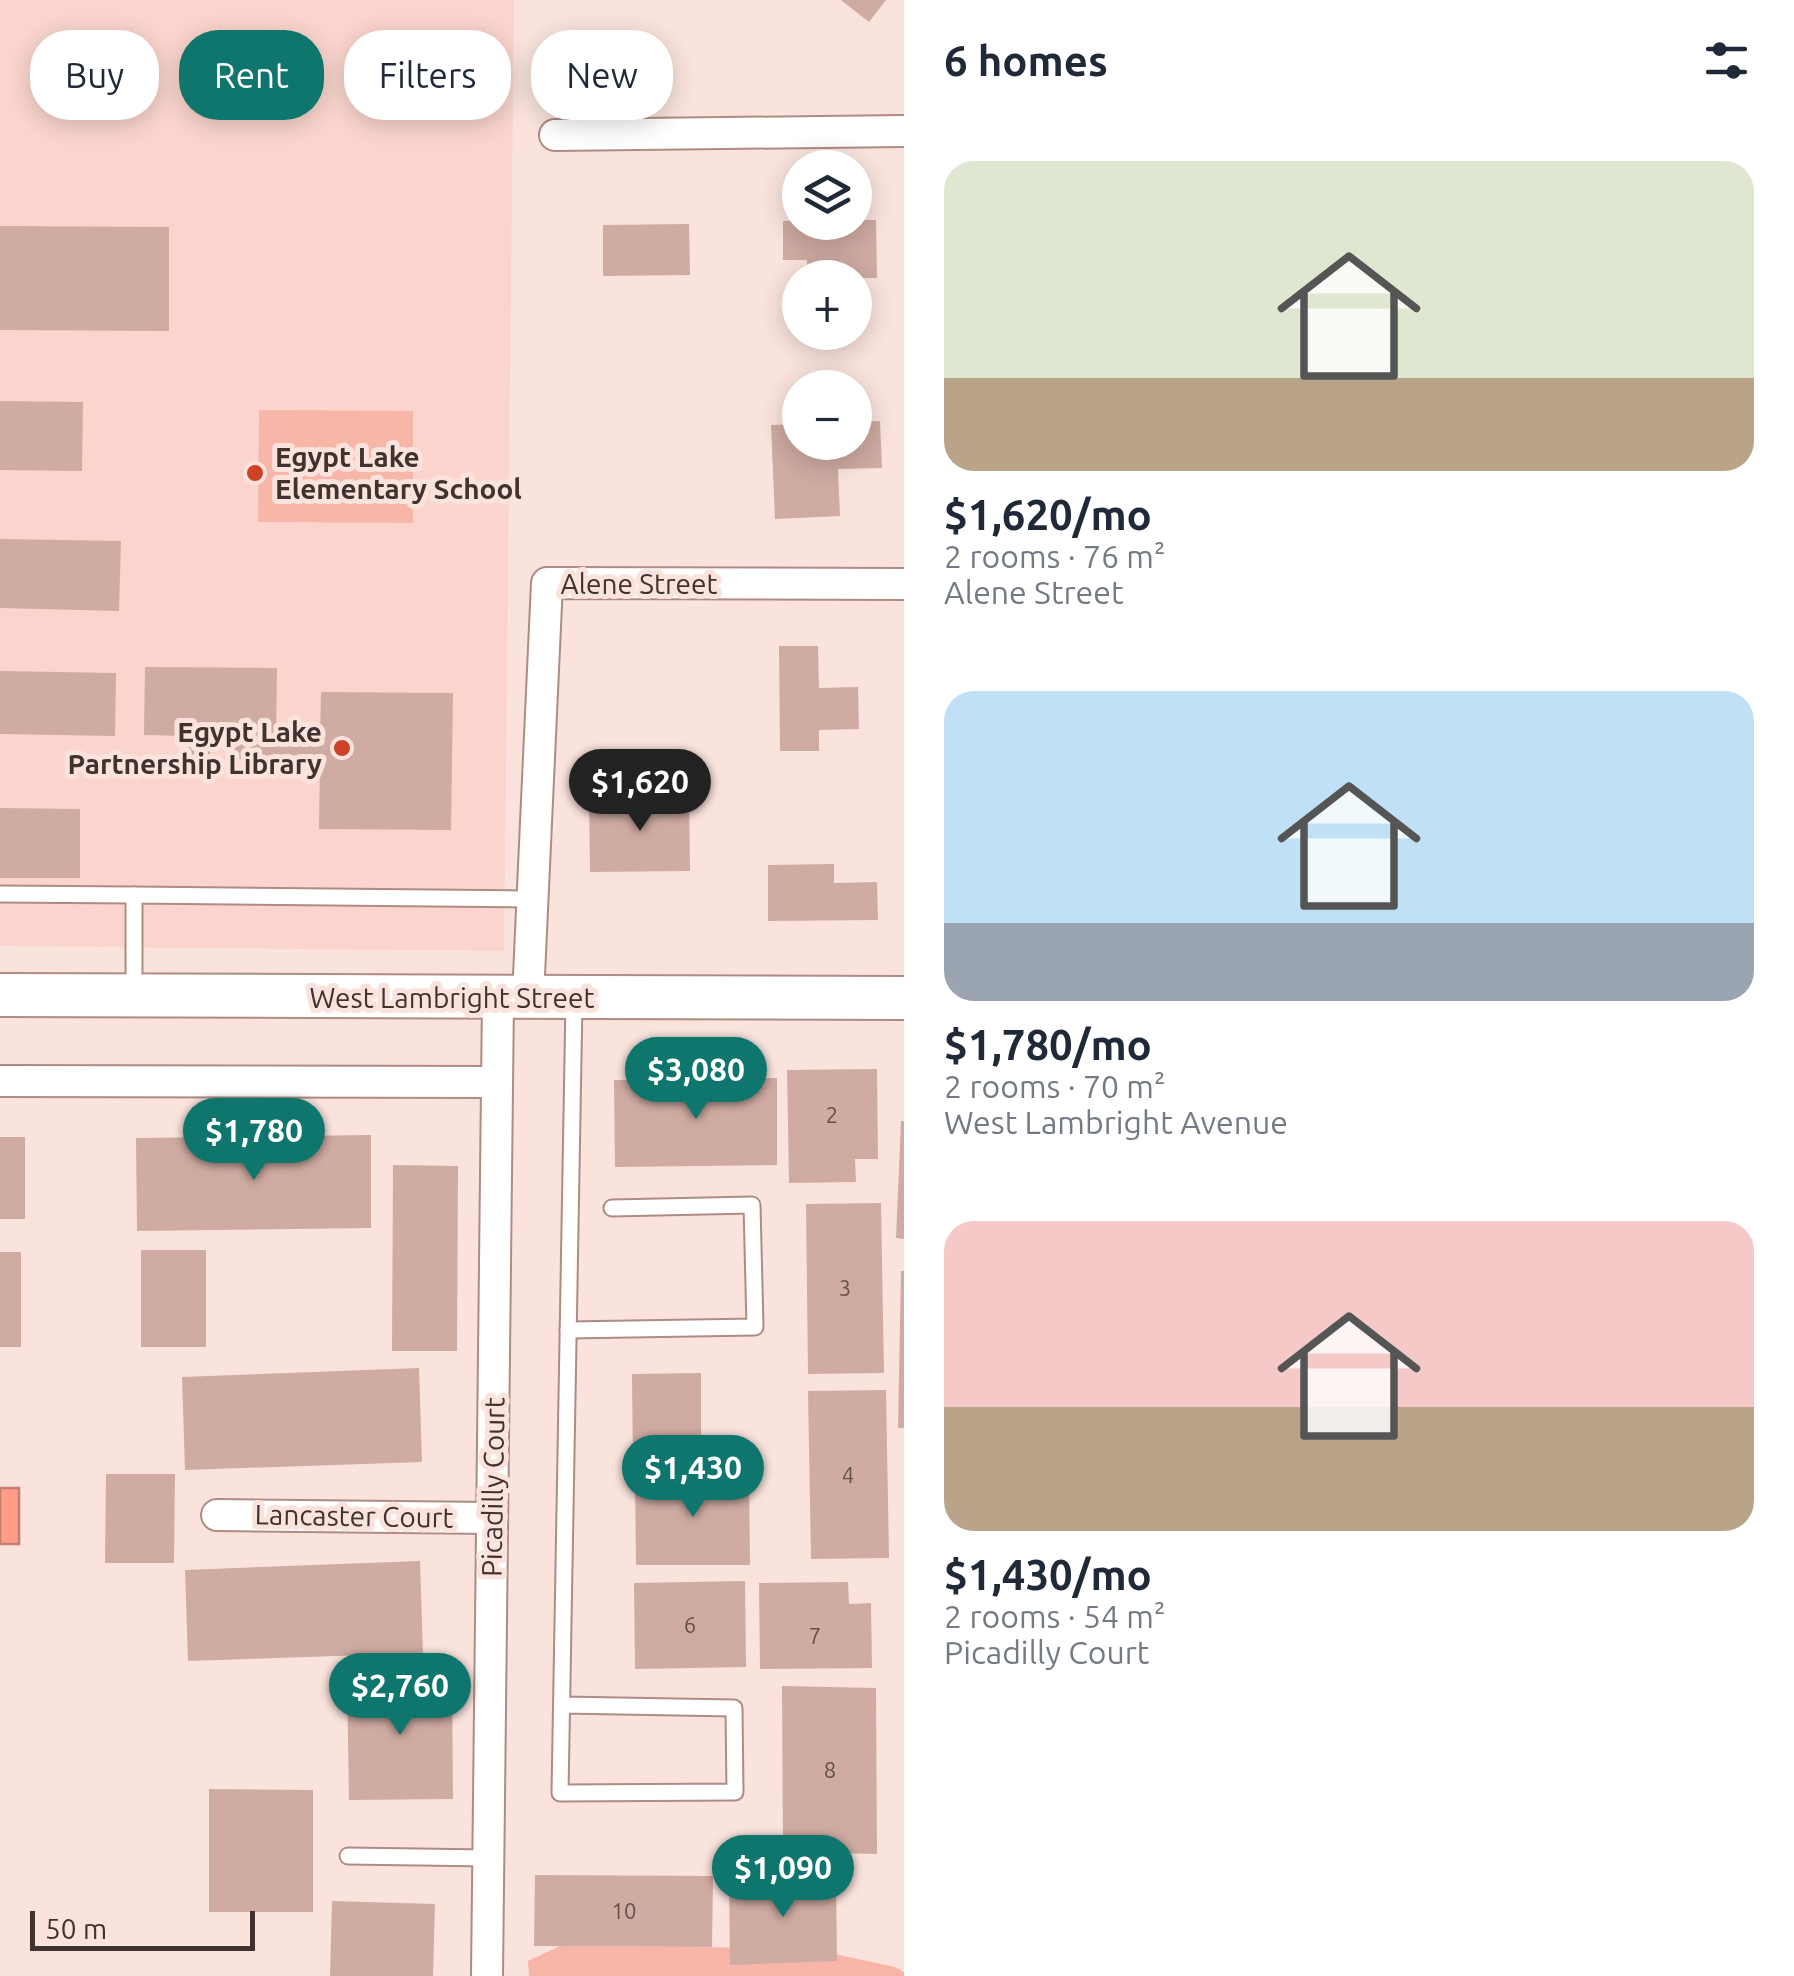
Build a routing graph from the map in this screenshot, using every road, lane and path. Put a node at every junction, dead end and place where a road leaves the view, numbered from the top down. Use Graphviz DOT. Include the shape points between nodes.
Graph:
graph roads {
  1 [pos="904,131"];
  2 [pos="555,135"];
  3 [pos="904,584"];
  4 [pos="0,894"];
  5 [pos="134,895"];
  6 [pos="532,899"];
  7 [pos="0,995"];
  8 [pos="134,997"];
  9 [pos="574,997"];
  10 [pos="512,998"];
  11 [pos="904,998"];
  12 [pos="0,1081"];
  13 [pos="497,1082"];
  14 [pos="612,1208"];
  15 [pos="568,1330"];
  16 [pos="217,1515"];
  17 [pos="492,1518"];
  18 [pos="562,1705"];
  19 [pos="348,1856"];
  20 [pos="489,1858"];
  21 [pos="488,1976"];
  1 -- 2 [label="street"];
  3 -- 6 [label="street, Alene Street" via="548,582"];
  4 -- 5 [label="lane"];
  5 -- 6 [label="lane"];
  5 -- 8 [label="lane"];
  6 -- 10 [label="street, Alene Street"];
  7 -- 8 [label="main road, West Lambright Street"];
  8 -- 10 [label="main road, West Lambright Street"];
  9 -- 10 [label="main road, West Lambright Street"];
  9 -- 11 [label="main road, West Lambright Street"];
  9 -- 15 [label="lane"];
  10 -- 13 [label="street, Picadilly Court"];
  12 -- 13 [label="street"];
  13 -- 17 [label="street, Picadilly Court"];
  14 -- 15 [label="lane" via="752,1206 755,1326"];
  15 -- 18 [label="lane"];
  16 -- 17 [label="street, Lancaster Court"];
  17 -- 20 [label="street, Picadilly Court"];
  18 -- 18 [label="lane" via="560,1794 736,1792 734,1708"];
  19 -- 20 [label="lane"];
  20 -- 21 [label="street, Picadilly Court"];
}
